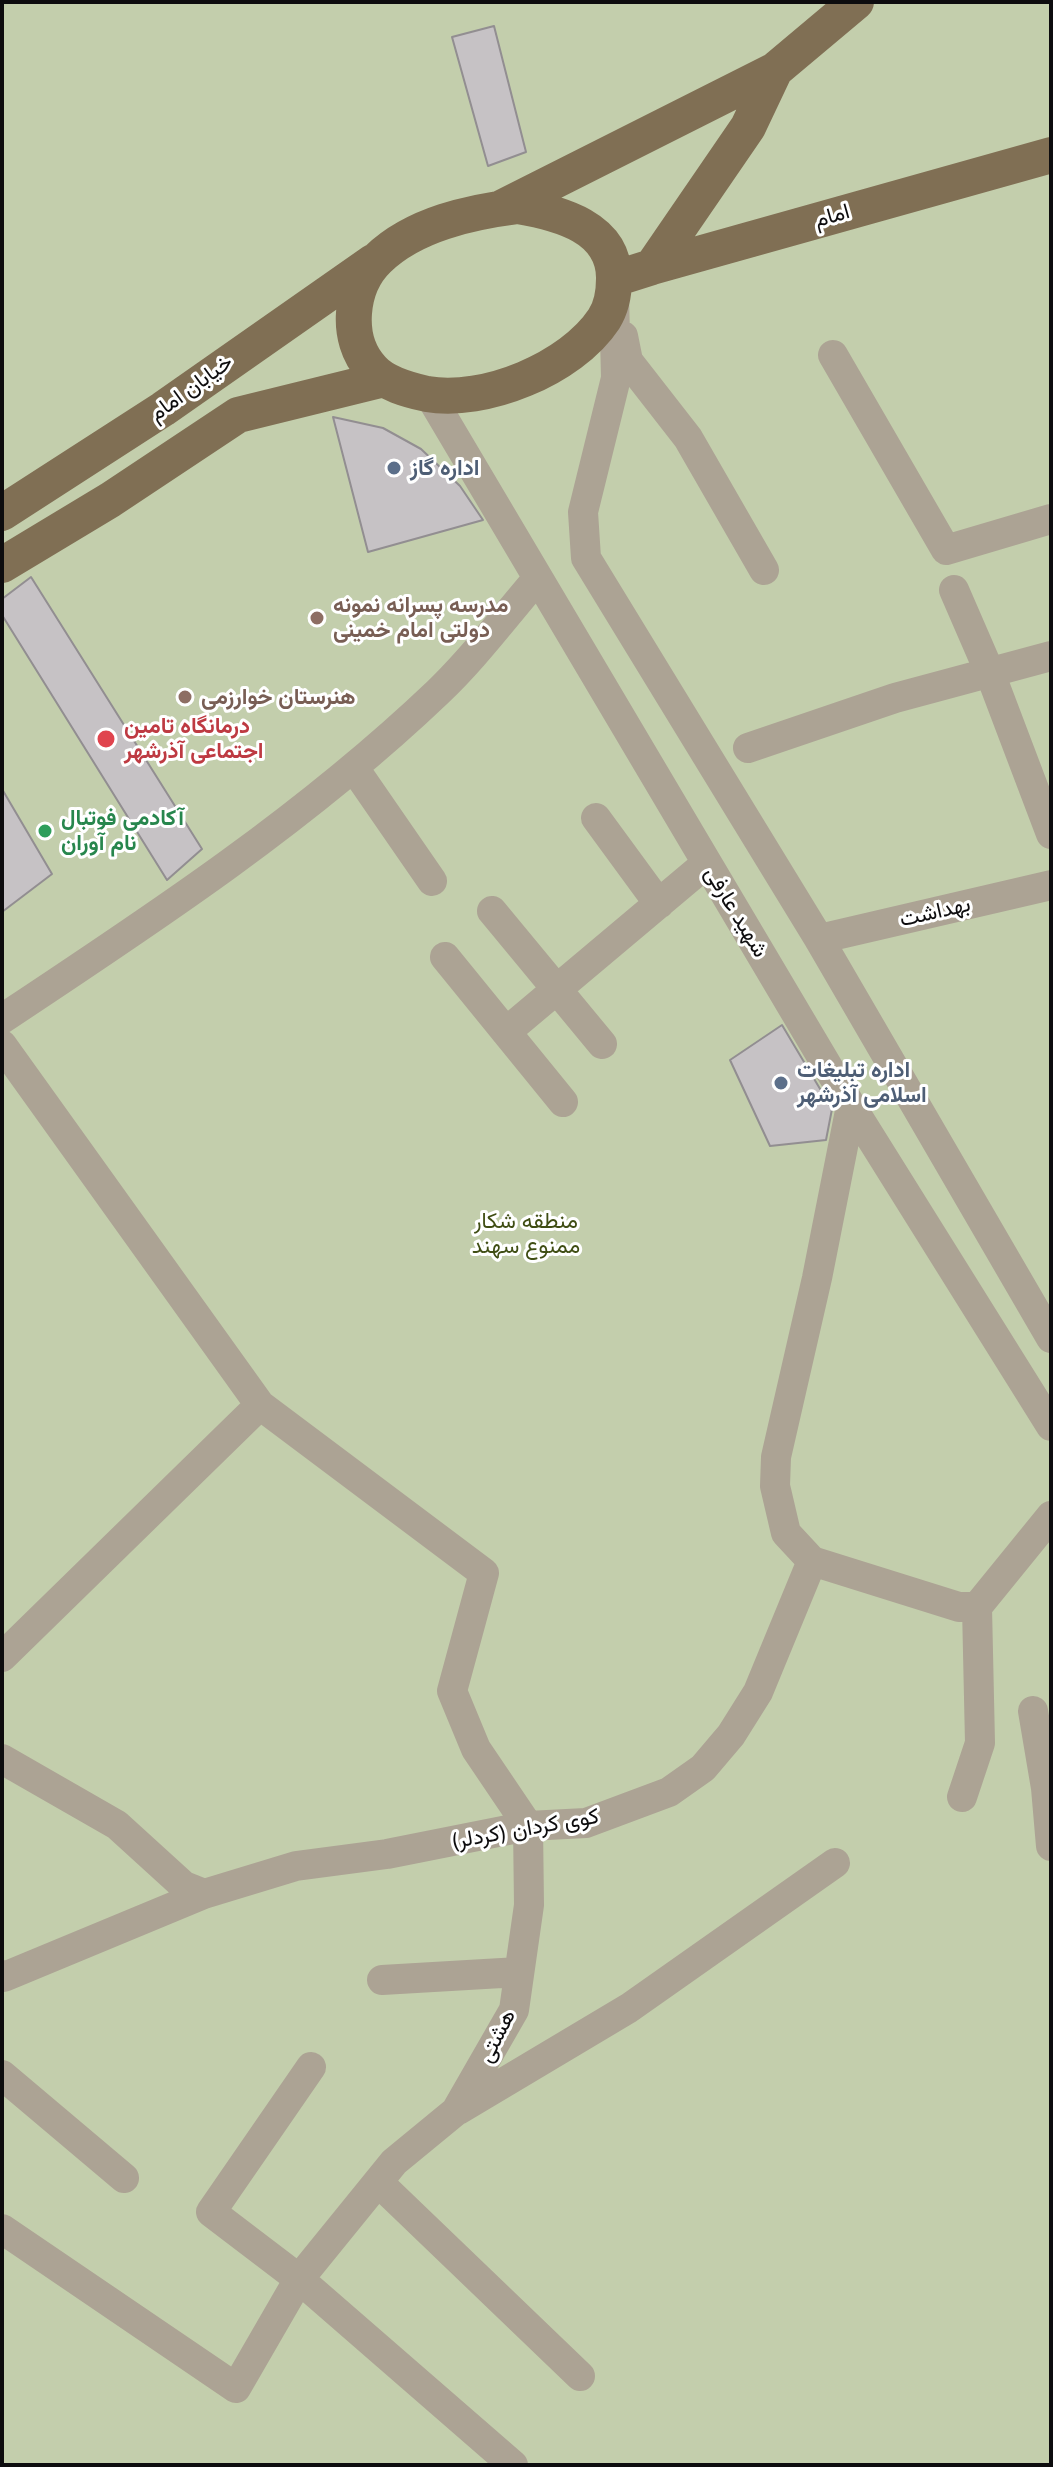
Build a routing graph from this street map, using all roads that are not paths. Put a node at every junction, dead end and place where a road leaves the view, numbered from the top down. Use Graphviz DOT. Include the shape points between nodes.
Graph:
graph roads {
  1 [pos="856,2"];
  2 [pos="775,70"];
  3 [pos="1051,155"];
  4 [pos="499,208"];
  5 [pos="378,259"];
  6 [pos="652,267"];
  7 [pos="614,287"];
  8 [pos="833,355"];
  9 [pos="384,379"];
  10 [pos="429,394"];
  11 [pos="2,513"];
  12 [pos="1051,519"];
  13 [pos="2,565"];
  14 [pos="764,570"];
  15 [pos="538,578"];
  16 [pos="954,590"];
  17 [pos="1051,656"];
  18 [pos="990,673"];
  19 [pos="748,748"];
  20 [pos="354,768"];
  21 [pos="596,818"];
  22 [pos="1051,834"];
  23 [pos="707,863"];
  24 [pos="432,881"];
  25 [pos="1051,885"];
  26 [pos="659,904"];
  27 [pos="492,911"];
  28 [pos="819,939"];
  29 [pos="445,957"];
  30 [pos="556,992"];
  31 [pos="2,1019"];
  32 [pos="506,1032"];
  33 [pos="602,1044"];
  34 [pos="2,1045"];
  35 [pos="563,1102"];
  36 [pos="851,1106"];
  37 [pos="1051,1338"];
  38 [pos="260,1405"];
  39 [pos="1051,1426"];
  40 [pos="1051,1516"];
  41 [pos="812,1561"];
  42 [pos="977,1607"];
  43 [pos="2,1657"];
  44 [pos="1033,1711"];
  45 [pos="2,1759"];
  46 [pos="962,1797"];
  47 [pos="528,1826"];
  48 [pos="1051,1846"];
  49 [pos="835,1863"];
  50 [pos="204,1894"];
  51 [pos="519,1972"];
  52 [pos="3,1977"];
  53 [pos="382,1980"];
  54 [pos="311,2067"];
  55 [pos="2,2075"];
  56 [pos="456,2111"];
  57 [pos="124,2178"];
  58 [pos="378,2182"];
  59 [pos="2,2229"];
  60 [pos="299,2279"];
  61 [pos="580,2376"];
  62 [pos="513,2465"];
  1 -- 2 [label="main road"];
  2 -- 4 [label="main road"];
  2 -- 6 [label="main road" via="748,127"];
  3 -- 6 [label="main road, امام"];
  4 -- 5 [label="main road" via="438,224"];
  4 -- 7 [label="main road" via="553,212 586,227 606,245"];
  5 -- 9 [label="main road" via="362,281 354,316 362,353"];
  5 -- 11 [label="main road, خیابان امام"];
  6 -- 7 [label="main road, امام"];
  7 -- 10 [label="main road" via="604,319 581,345 551,366 481,392"];
  7 -- 14 [label="street" via="628,361 688,438"];
  7 -- 28 [label="street" via="616,378 583,512 586,558"];
  8 -- 12 [label="street" via="946,550"];
  9 -- 10 [label="main road"];
  9 -- 13 [label="main road" via="238,415"];
  10 -- 15 [label="street, شهید عارفی"];
  15 -- 20 [label="street" via="441,690"];
  15 -- 23 [label="street, شهید عارفی"];
  16 -- 18 [label="street"];
  17 -- 18 [label="street"];
  18 -- 19 [label="street" via="895,698"];
  18 -- 22 [label="street"];
  20 -- 24 [label="street"];
  20 -- 31 [label="street" via="144,925"];
  21 -- 26 [label="street"];
  23 -- 26 [label="street"];
  23 -- 36 [label="street, شهید عارفی"];
  25 -- 28 [label="street, بهداشت"];
  26 -- 30 [label="street"];
  27 -- 30 [label="street"];
  28 -- 37 [label="street"];
  29 -- 32 [label="street"];
  30 -- 32 [label="street"];
  30 -- 33 [label="street"];
  32 -- 35 [label="street"];
  34 -- 38 [label="street"];
  36 -- 39 [label="street, شهید عارفی"];
  36 -- 41 [label="street" via="776,1457 775,1486 786,1533"];
  38 -- 43 [label="street"];
  38 -- 47 [label="street" via="484,1573 452,1691 476,1749"];
  40 -- 42 [label="street"];
  41 -- 42 [label="street" via="959,1607"];
  41 -- 47 [label="street, کوی کردان (کردلر)" via="758,1692 703,1768 669,1792 586,1823"];
  42 -- 46 [label="street" via="980,1743"];
  44 -- 48 [label="street"];
  45 -- 50 [label="street" via="117,1825 184,1886"];
  47 -- 50 [label="street, کوی کردان (کردلر)" via="296,1866"];
  47 -- 51 [label="street, هشتی" via="529,1905"];
  49 -- 56 [label="street" via="629,2008"];
  50 -- 52 [label="street, کوی کردان (کردلر)"];
  51 -- 53 [label="street"];
  51 -- 56 [label="street, هشتی" via="514,2010"];
  54 -- 60 [label="street" via="211,2212"];
  55 -- 57 [label="street"];
  56 -- 58 [label="street, هشتی" via="394,2162"];
  58 -- 60 [label="street, هشتی"];
  58 -- 61 [label="street"];
  59 -- 60 [label="street, هشتی" via="236,2388"];
  60 -- 62 [label="street"];
}
